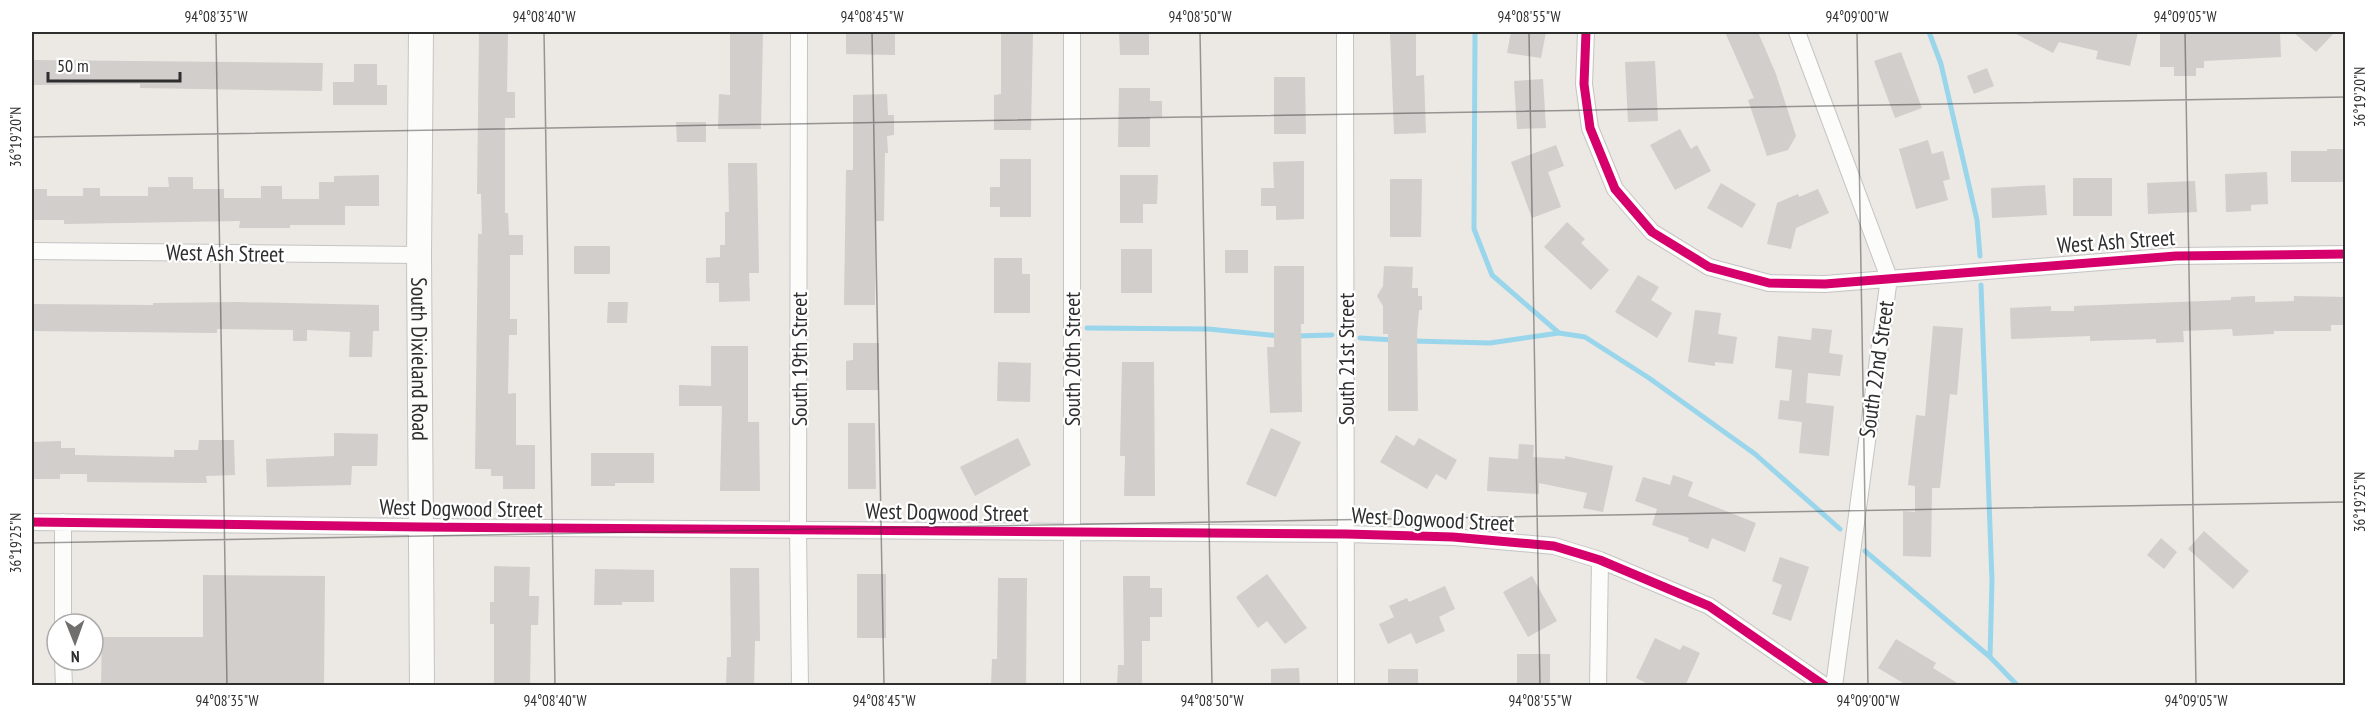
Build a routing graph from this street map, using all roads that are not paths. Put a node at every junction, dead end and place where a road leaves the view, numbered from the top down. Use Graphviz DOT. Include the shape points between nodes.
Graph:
graph roads {
  1 [pos="421,32"];
  2 [pos="799,32"];
  3 [pos="1072,32"];
  4 [pos="1345,32"];
  5 [pos="1586,32"];
  6 [pos="1797,32"];
  7 [pos="32,251"];
  8 [pos="2346,254"];
  9 [pos="419,255"];
  10 [pos="1889,278"];
  11 [pos="32,522"];
  12 [pos="63,522"];
  13 [pos="422,527"];
  14 [pos="798,530"];
  15 [pos="1072,533"];
  16 [pos="1346,534"];
  17 [pos="1599,560"];
  18 [pos="63,612"];
  19 [pos="422,686"];
  20 [pos="800,686"];
  21 [pos="1072,686"];
  22 [pos="1346,686"];
  23 [pos="1598,686"];
  24 [pos="1826,686"];
  25 [pos="1834,686"];
  1 -- 9 [label="main road, South Dixieland Road"];
  2 -- 14 [label="street, South 19th Street"];
  3 -- 15 [label="street, South 20th Street"];
  4 -- 16 [label="street, South 21st Street"];
  5 -- 10 [label="street, West Ash Street" via="1584,84 1590,128 1615,189 1652,232 1708,267 1769,283 1825,284"];
  6 -- 10 [label="street, South 22nd Street"];
  7 -- 9 [label="street, West Ash Street"];
  8 -- 10 [label="street, West Ash Street" via="2175,256"];
  9 -- 13 [label="main road, South Dixieland Road"];
  10 -- 25 [label="street, South 22nd Street"];
  11 -- 12 [label="street, West Dogwood Street"];
  12 -- 13 [label="street, West Dogwood Street"];
  12 -- 18 [label="street"];
  13 -- 14 [label="street, West Dogwood Street"];
  13 -- 19 [label="main road, South Dixieland Road"];
  14 -- 15 [label="street, West Dogwood Street"];
  14 -- 20 [label="street, South 19th Street"];
  15 -- 16 [label="street, West Dogwood Street"];
  15 -- 21 [label="street, South 20th Street"];
  16 -- 17 [label="street, West Dogwood Street" via="1453,537 1554,546"];
  16 -- 22 [label="street, South 21st Street"];
  17 -- 23 [label="street"];
  17 -- 24 [label="street, West Dogwood Street" via="1709,606"];
}
